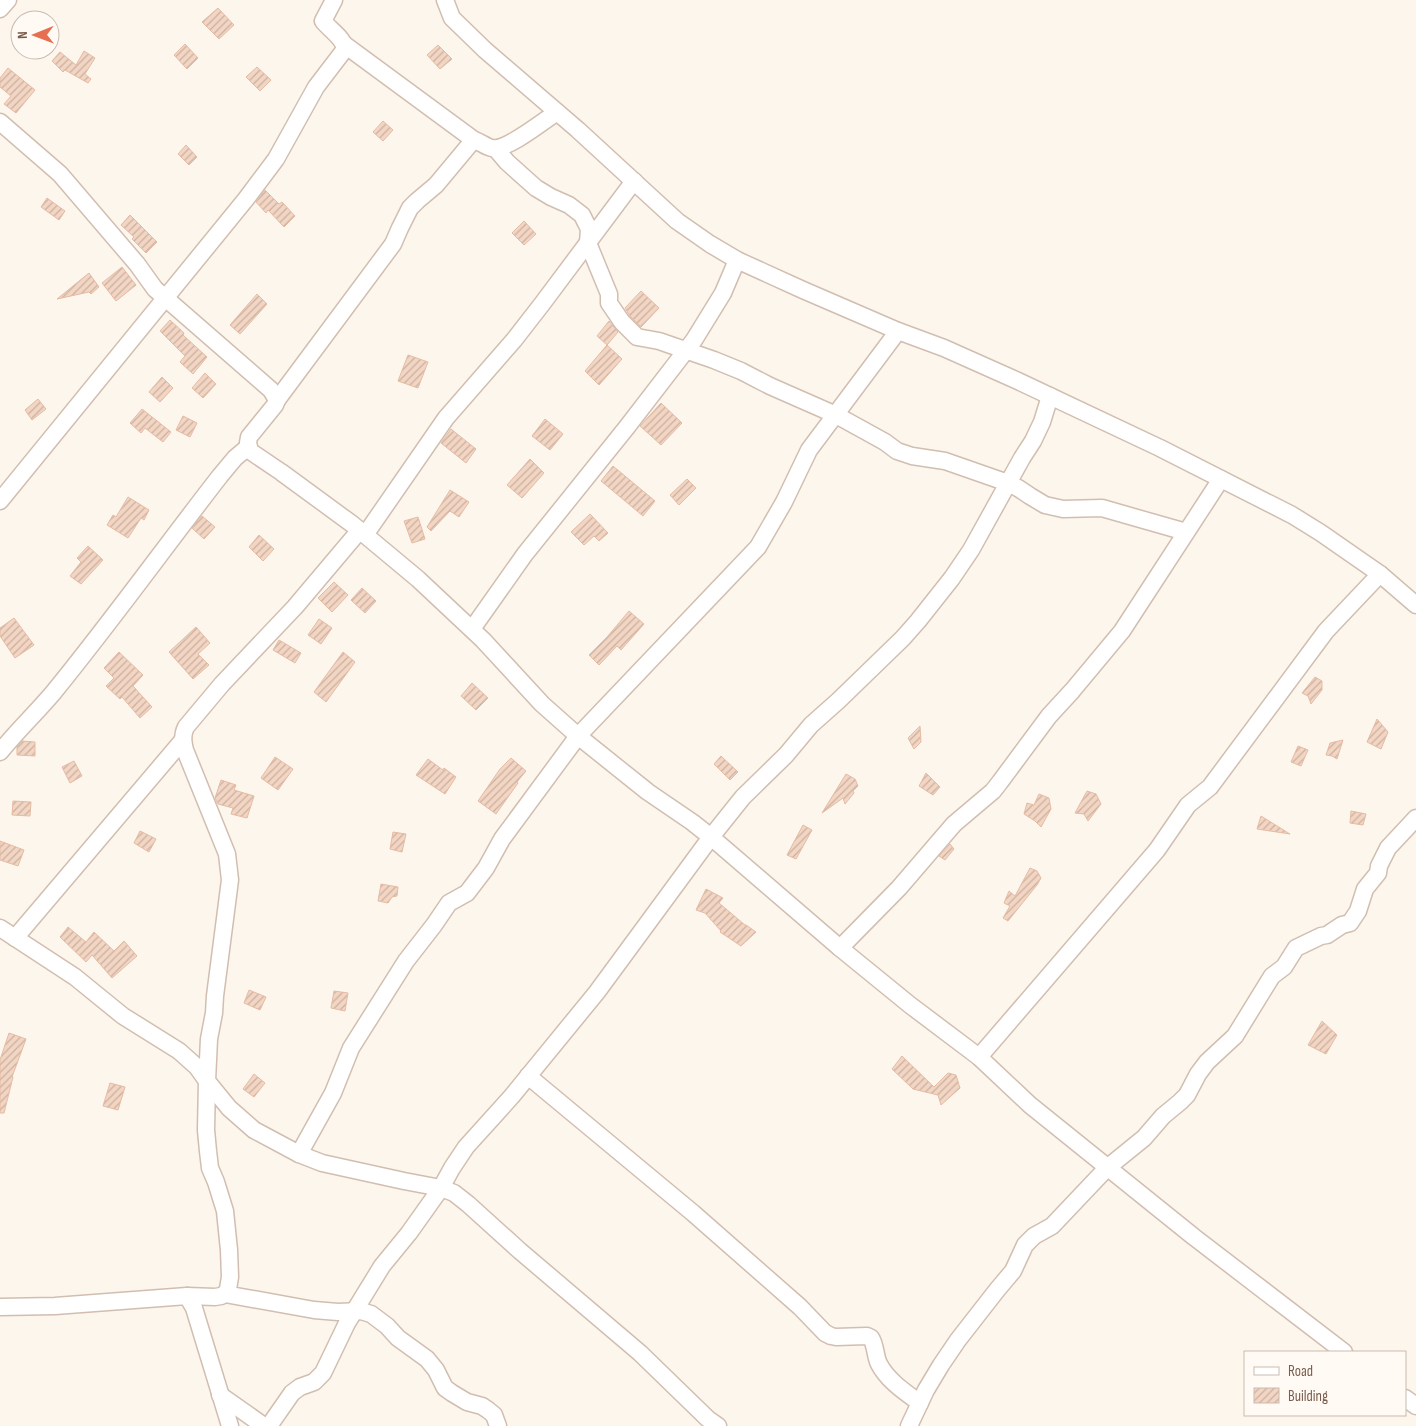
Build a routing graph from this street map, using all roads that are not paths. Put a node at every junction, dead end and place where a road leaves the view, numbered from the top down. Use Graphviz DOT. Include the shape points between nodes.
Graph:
graph roads {
  1 [pos="8,0"];
  2 [pos="334,0"];
  3 [pos="444,0"];
  4 [pos="0,9"];
  5 [pos="345,45"];
  6 [pos="557,112"];
  7 [pos="0,122"];
  8 [pos="474,140"];
  9 [pos="496,149"];
  10 [pos="634,181"];
  11 [pos="588,244"];
  12 [pos="736,260"];
  13 [pos="164,298"];
  14 [pos="898,331"];
  15 [pos="686,351"];
  16 [pos="1050,396"];
  17 [pos="277,400"];
  18 [pos="836,415"];
  19 [pos="248,447"];
  20 [pos="1221,479"];
  21 [pos="1008,483"];
  22 [pos="0,501"];
  23 [pos="1186,532"];
  24 [pos="363,533"];
  25 [pos="1380,574"];
  26 [pos="1416,605"];
  27 [pos="472,629"];
  28 [pos="578,736"];
  29 [pos="183,740"];
  30 [pos="0,752"];
  31 [pos="1416,818"];
  32 [pos="711,837"];
  33 [pos="0,928"];
  34 [pos="15,938"];
  35 [pos="840,948"];
  36 [pos="979,1058"];
  37 [pos="528,1076"];
  38 [pos="206,1081"];
  39 [pos="299,1154"];
  40 [pos="1107,1168"];
  41 [pos="441,1188"];
  42 [pos="225,1294"];
  43 [pos="187,1296"];
  44 [pos="0,1307"];
  45 [pos="354,1312"];
  46 [pos="1343,1351"];
  47 [pos="220,1396"];
  48 [pos="920,1403"];
  49 [pos="230,1426"];
  50 [pos="264,1426"];
  51 [pos="268,1426"];
  52 [pos="498,1426"];
  53 [pos="718,1426"];
  54 [pos="909,1426"];
  1 -- 4 [label="street"];
  2 -- 5 [label="street" via="323,20"];
  3 -- 6 [label="street" via="452,18 470,36"];
  5 -- 8 [label="street"];
  5 -- 13 [label="street" via="316,86 271,167"];
  6 -- 9 [label="street" via="520,138"];
  6 -- 10 [label="street"];
  7 -- 13 [label="street" via="60,174"];
  8 -- 9 [label="street"];
  8 -- 17 [label="street" via="436,185 410,208 393,244"];
  9 -- 11 [label="street" via="536,188 582,215 589,229"];
  10 -- 11 [label="street"];
  10 -- 12 [label="street" via="677,221"];
  11 -- 15 [label="street" via="609,294 609,303 622,322 637,337"];
  11 -- 24 [label="street" via="514,340 446,418"];
  12 -- 14 [label="street"];
  12 -- 15 [label="street" via="723,293"];
  13 -- 17 [label="street" via="272,390"];
  13 -- 22 [label="street"];
  14 -- 16 [label="street"];
  14 -- 18 [label="street"];
  15 -- 18 [label="street" via="741,371"];
  15 -- 27 [label="street" via="525,554"];
  16 -- 20 [label="street"];
  16 -- 21 [label="street" via="1038,432"];
  17 -- 19 [label="street" via="250,437"];
  18 -- 21 [label="street" via="912,456 945,461"];
  18 -- 28 [label="street" via="809,450 758,546"];
  19 -- 24 [label="street"];
  19 -- 30 [label="street" via="220,476 52,694"];
  20 -- 23 [label="street"];
  20 -- 25 [label="street" via="1292,515"];
  21 -- 23 [label="street" via="1045,505 1063,509 1102,508"];
  21 -- 32 [label="street" via="971,550 918,621 811,725"];
  23 -- 35 [label="street" via="1122,631 1049,716 993,791 954,824 899,888"];
  24 -- 27 [label="street"];
  24 -- 29 [label="street" via="222,684 186,727"];
  25 -- 26 [label="street"];
  25 -- 36 [label="street" via="1326,631 1210,786 1188,805 1157,850"];
  27 -- 28 [label="street" via="542,704"];
  28 -- 32 [label="street"];
  28 -- 39 [label="street" via="502,839 467,893 449,903 406,961 351,1048 333,1092"];
  29 -- 34 [label="street"];
  29 -- 38 [label="street" via="227,854 230,880"];
  31 -- 40 [label="street" via="1388,848 1350,923 1296,948 1284,967 1272,976 1235,1036 1207,1062 1186,1095 1144,1138"];
  32 -- 35 [label="street"];
  32 -- 37 [label="street" via="598,992"];
  33 -- 34 [label="street"];
  34 -- 38 [label="street" via="76,977 123,1016 179,1051 197,1067"];
  35 -- 36 [label="street"];
  36 -- 40 [label="street"];
  37 -- 41 [label="street" via="466,1147"];
  37 -- 48 [label="street" via="693,1213 800,1307 824,1333 836,1337 871,1338 878,1363 888,1378"];
  38 -- 39 [label="street" via="254,1130"];
  38 -- 42 [label="street" via="210,1168 225,1211 230,1250 230,1277"];
  39 -- 41 [label="street" via="322,1163"];
  40 -- 46 [label="street"];
  40 -- 48 [label="street" via="1052,1226 1034,1236 1026,1245 1013,1271 941,1365"];
  41 -- 45 [label="street" via="382,1266"];
  41 -- 53 [label="street" via="468,1204 640,1353"];
  42 -- 43 [label="street" via="216,1298"];
  42 -- 45 [label="street" via="314,1310"];
  43 -- 44 [label="street"];
  43 -- 47 [label="street" via="194,1308"];
  45 -- 51 [label="street" via="324,1373 292,1393"];
  45 -- 52 [label="street" via="365,1312 378,1319 427,1359 445,1388 488,1410"];
  47 -- 49 [label="street"];
  47 -- 50 [label="street"];
  48 -- 54 [label="street"];
}
